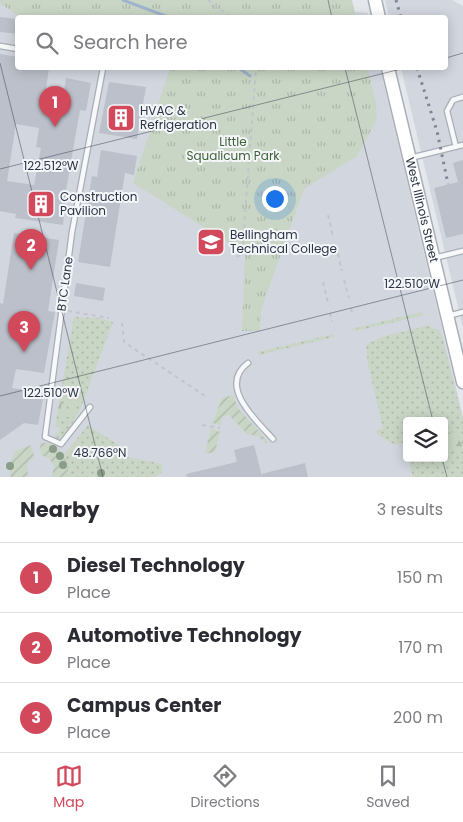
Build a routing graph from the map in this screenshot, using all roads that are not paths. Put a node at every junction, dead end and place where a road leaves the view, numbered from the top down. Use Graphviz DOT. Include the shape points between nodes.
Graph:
graph roads {
  1 [pos="375,0"];
  2 [pos="378,15"];
  3 [pos="0,46"];
  4 [pos="15,48"];
  5 [pos="103,70"];
  6 [pos="388,70"];
  7 [pos="463,97"];
  8 [pos="463,145"];
  9 [pos="456,147"];
  10 [pos="409,158"];
  11 [pos="463,251"];
  12 [pos="433,259"];
  13 [pos="463,312"];
  14 [pos="447,316"];
  15 [pos="248,363"];
  16 [pos="463,382"];
  17 [pos="90,407"];
  18 [pos="273,439"];
  1 -- 2 [label="street"];
  3 -- 4 [label="lane"];
  5 -- 17 [label="lane, BTC Lane" via="72,232 45,437 61,444"];
  6 -- 10 [label="street, West Illinois Street"];
  7 -- 9 [label="lane" via="453,100 447,111"];
  8 -- 9 [label="lane"];
  9 -- 10 [label="lane"];
  10 -- 12 [label="street, West Illinois Street"];
  11 -- 12 [label="lane"];
  12 -- 14 [label="street, West Illinois Street"];
  13 -- 14 [label="lane"];
  14 -- 16 [label="street, West Illinois Street"];
  15 -- 18 [label="lane" via="238,377 238,392 243,406"];
}
